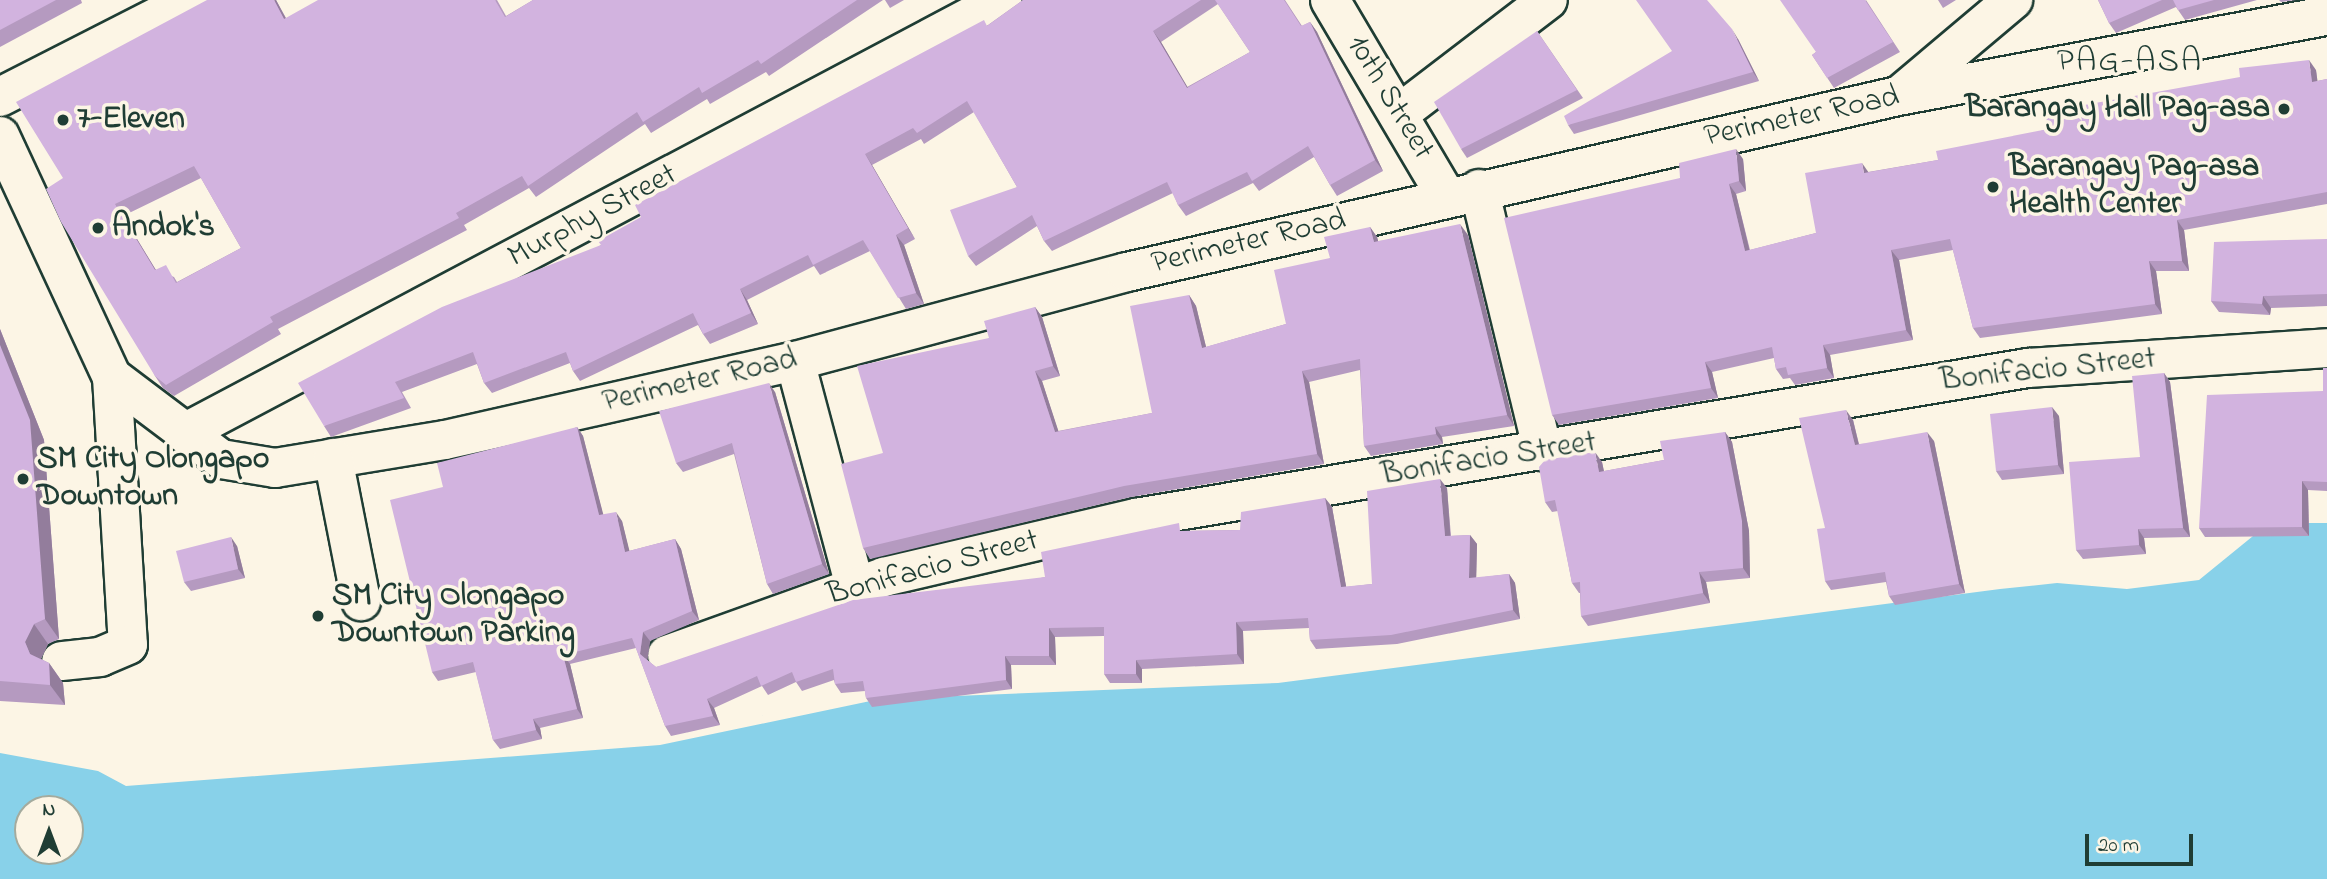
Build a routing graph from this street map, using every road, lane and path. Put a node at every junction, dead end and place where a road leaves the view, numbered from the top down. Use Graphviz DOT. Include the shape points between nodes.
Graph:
graph roads {
  1 [pos="190,0"];
  2 [pos="1002,0"];
  3 [pos="1330,0"];
  4 [pos="1548,0"];
  5 [pos="2013,0"];
  6 [pos="2327,16"];
  7 [pos="1898,96"];
  8 [pos="0,97"];
  9 [pos="1400,113"];
  10 [pos="0,136"];
  11 [pos="1462,193"];
  12 [pos="2327,348"];
  13 [pos="795,361"];
  14 [pos="112,377"];
  15 [pos="184,433"];
  16 [pos="1543,451"];
  17 [pos="333,458"];
  18 [pos="855,587"];
  19 [pos="361,601"];
  20 [pos="667,655"];
  21 [pos="61,661"];
  1 -- 8 [label="street"];
  2 -- 15 [label="street, Murphy Street"];
  3 -- 9 [label="street, 10th Street"];
  4 -- 9 [label="street"];
  5 -- 7 [label="street"];
  6 -- 7 [label="street, Perimeter Road"];
  7 -- 11 [label="street, Perimeter Road"];
  9 -- 11 [label="street, 10th Street"];
  10 -- 14 [label="street"];
  11 -- 13 [label="street, Perimeter Road" via="1127,272"];
  11 -- 16 [label="street, 10th Street"];
  12 -- 16 [label="street, Bonifacio Street" via="2028,368"];
  13 -- 17 [label="street, Perimeter Road" via="445,440"];
  13 -- 18 [label="street"];
  14 -- 15 [label="street, Perimeter Road"];
  14 -- 21 [label="street" via="128,645 100,657"];
  15 -- 17 [label="street, Perimeter Road" via="220,459 248,468"];
  16 -- 18 [label="street, Bonifacio Street" via="1092,527"];
  17 -- 19 [label="street"];
  18 -- 20 [label="street, Bonifacio Street"];
}
